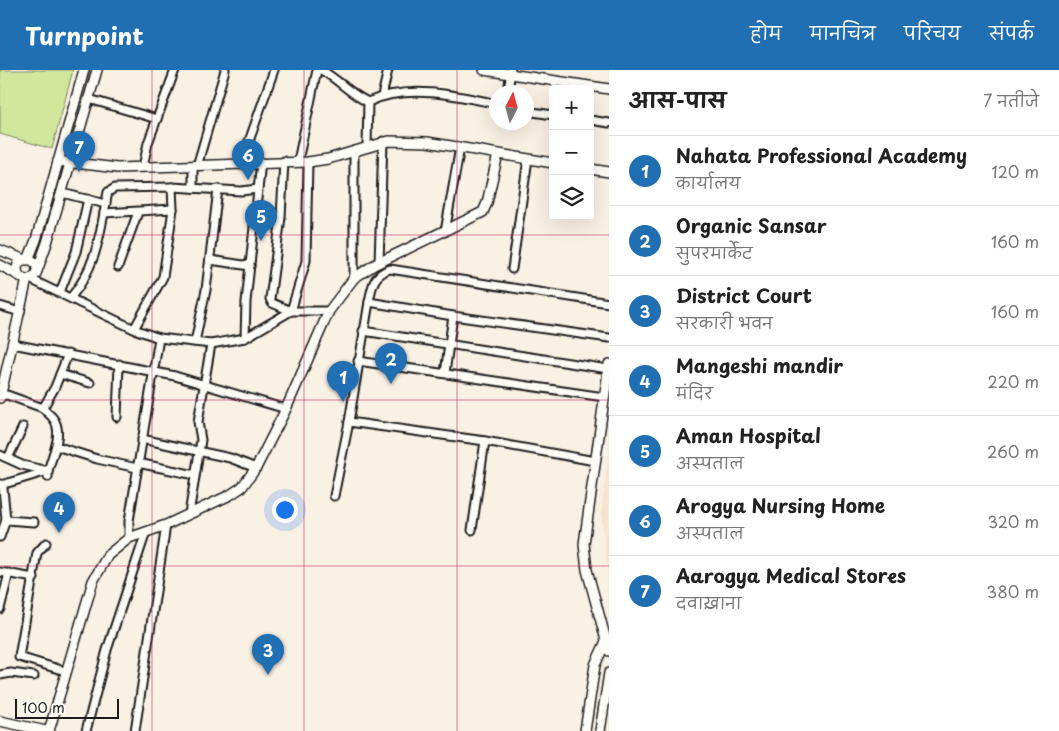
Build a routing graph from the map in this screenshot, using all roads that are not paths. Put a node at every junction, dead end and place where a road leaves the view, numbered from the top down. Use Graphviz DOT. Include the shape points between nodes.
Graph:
graph roads {
  1 [pos="84,70"];
  2 [pos="97,70"];
  3 [pos="175,70"];
  4 [pos="225,70"];
  5 [pos="274,70"];
  6 [pos="317,70"];
  7 [pos="321,70"];
  8 [pos="388,70"];
  9 [pos="484,70"];
  10 [pos="511,72"];
  11 [pos="509,85"];
  12 [pos="609,89"];
  13 [pos="382,96"];
  14 [pos="90,99"];
  15 [pos="368,102"];
  16 [pos="489,103"];
  17 [pos="534,112"];
  18 [pos="549,114"];
  19 [pos="158,119"];
  20 [pos="594,121"];
  21 [pos="609,123"];
  22 [pos="384,141"];
  23 [pos="366,146"];
  24 [pos="460,148"];
  25 [pos="354,152"];
  26 [pos="498,154"];
  27 [pos="528,159"];
  28 [pos="58,160"];
  29 [pos="284,161"];
  30 [pos="71,162"];
  31 [pos="260,162"];
  32 [pos="298,162"];
  33 [pos="308,162"];
  34 [pos="549,162"];
  35 [pos="246,164"];
  36 [pos="195,166"];
  37 [pos="143,167"];
  38 [pos="594,170"];
  39 [pos="609,172"];
  40 [pos="172,187"];
  41 [pos="194,188"];
  42 [pos="218,189"];
  43 [pos="258,189"];
  44 [pos="62,194"];
  45 [pos="88,200"];
  46 [pos="106,204"];
  47 [pos="172,209"];
  48 [pos="138,212"];
  49 [pos="104,213"];
  50 [pos="444,232"];
  51 [pos="0,250"];
  52 [pos="27,260"];
  53 [pos="210,260"];
  54 [pos="379,263"];
  55 [pos="0,265"];
  56 [pos="250,266"];
  57 [pos="118,267"];
  58 [pos="512,269"];
  59 [pos="36,271"];
  60 [pos="25,278"];
  61 [pos="354,278"];
  62 [pos="60,292"];
  63 [pos="71,297"];
  64 [pos="369,302"];
  65 [pos="609,303"];
  66 [pos="0,306"];
  67 [pos="328,311"];
  68 [pos="20,312"];
  69 [pos="290,312"];
  70 [pos="453,316"];
  71 [pos="134,329"];
  72 [pos="362,331"];
  73 [pos="159,338"];
  74 [pos="245,338"];
  75 [pos="609,338"];
  76 [pos="195,342"];
  77 [pos="13,344"];
  78 [pos="211,344"];
  79 [pos="449,345"];
  80 [pos="68,354"];
  81 [pos="358,361"];
  82 [pos="119,364"];
  83 [pos="609,366"];
  84 [pos="152,371"];
  85 [pos="445,372"];
  86 [pos="60,374"];
  87 [pos="90,383"];
  88 [pos="205,383"];
  89 [pos="0,397"];
  90 [pos="604,397"];
  91 [pos="43,408"];
  92 [pos="286,409"];
  93 [pos="117,417"];
  94 [pos="349,422"];
  95 [pos="22,427"];
  96 [pos="142,439"];
  97 [pos="485,441"];
  98 [pos="56,446"];
  99 [pos="200,452"];
  100 [pos="0,455"];
  101 [pos="8,458"];
  102 [pos="595,461"];
  103 [pos="138,465"];
  104 [pos="256,468"];
  105 [pos="48,474"];
  106 [pos="196,474"];
  107 [pos="1,485"];
  108 [pos="334,496"];
  109 [pos="189,514"];
  110 [pos="6,520"];
  111 [pos="34,522"];
  112 [pos="166,525"];
  113 [pos="472,530"];
  114 [pos="146,532"];
  115 [pos="0,537"];
  116 [pos="129,538"];
  117 [pos="46,543"];
  118 [pos="0,572"];
  119 [pos="9,573"];
  120 [pos="34,578"];
  121 [pos="0,609"];
  122 [pos="607,638"];
  123 [pos="609,651"];
  124 [pos="65,671"];
  125 [pos="609,673"];
  126 [pos="0,675"];
  127 [pos="34,676"];
  128 [pos="0,721"];
  129 [pos="48,731"];
  130 [pos="86,731"];
  131 [pos="135,731"];
  132 [pos="585,731"];
  133 [pos="600,731"];
  1 -- 28 [label="street"];
  2 -- 14 [label="street"];
  3 -- 19 [label="street"];
  4 -- 36 [label="street"];
  5 -- 35 [label="street" via="247,147"];
  6 -- 32 [label="street"];
  7 -- 15 [label="street"];
  8 -- 13 [label="street"];
  9 -- 10 [label="street"];
  10 -- 11 [label="street"];
  10 -- 12 [label="street"];
  13 -- 15 [label="street"];
  13 -- 16 [label="street" via="408,92"];
  14 -- 19 [label="street"];
  14 -- 30 [label="street"];
  15 -- 23 [label="street"];
  17 -- 18 [label="street"];
  19 -- 37 [label="street"];
  20 -- 21 [label="street"];
  22 -- 23 [label="street"];
  22 -- 24 [label="street" via="427,142"];
  22 -- 54 [label="street"];
  23 -- 25 [label="street"];
  24 -- 26 [label="street"];
  24 -- 50 [label="street"];
  25 -- 33 [label="street"];
  25 -- 61 [label="street"];
  26 -- 27 [label="street"];
  26 -- 50 [label="street" via="483,212"];
  27 -- 34 [label="street"];
  27 -- 58 [label="street"];
  28 -- 30 [label="street"];
  28 -- 52 [label="street"];
  29 -- 31 [label="street"];
  29 -- 32 [label="street"];
  29 -- 69 [label="street" via="281,217 270,299"];
  30 -- 37 [label="street" via="117,168"];
  30 -- 44 [label="street"];
  31 -- 35 [label="street"];
  31 -- 43 [label="street"];
  32 -- 33 [label="street"];
  33 -- 69 [label="street" via="306,261"];
  35 -- 36 [label="street"];
  36 -- 37 [label="street"];
  36 -- 41 [label="street"];
  38 -- 39 [label="street"];
  40 -- 41 [label="street"];
  40 -- 46 [label="street" via="115,188 108,192"];
  40 -- 47 [label="street"];
  41 -- 42 [label="street"];
  42 -- 43 [label="street"];
  42 -- 53 [label="street"];
  43 -- 56 [label="street"];
  44 -- 45 [label="street"];
  44 -- 59 [label="street"];
  45 -- 46 [label="street"];
  45 -- 62 [label="street" via="76,252"];
  46 -- 49 [label="street"];
  47 -- 48 [label="street"];
  47 -- 71 [label="street" via="163,277"];
  48 -- 49 [label="street"];
  48 -- 57 [label="street"];
  49 -- 63 [label="street" via="96,253 85,280"];
  50 -- 54 [label="street"];
  51 -- 52 [label="street"];
  52 -- 59 [label="street" via="36,265"];
  52 -- 60 [label="street" via="18,266"];
  53 -- 56 [label="street"];
  53 -- 76 [label="street"];
  54 -- 61 [label="street"];
  55 -- 60 [label="street"];
  56 -- 74 [label="street"];
  59 -- 60 [label="street"];
  60 -- 62 [label="street"];
  60 -- 68 [label="street"];
  61 -- 67 [label="street"];
  62 -- 63 [label="street"];
  63 -- 71 [label="street"];
  64 -- 65 [label="street" via="373,282 380,272 390,268"];
  64 -- 70 [label="street"];
  64 -- 72 [label="street"];
  66 -- 68 [label="street"];
  67 -- 69 [label="street"];
  67 -- 92 [label="street"];
  68 -- 77 [label="street"];
  69 -- 74 [label="street"];
  70 -- 75 [label="street"];
  70 -- 79 [label="street"];
  71 -- 73 [label="street"];
  72 -- 79 [label="street"];
  72 -- 81 [label="street"];
  73 -- 76 [label="street"];
  73 -- 84 [label="street"];
  74 -- 78 [label="street"];
  76 -- 78 [label="street"];
  77 -- 80 [label="street"];
  77 -- 89 [label="street"];
  78 -- 88 [label="street"];
  79 -- 83 [label="street"];
  79 -- 85 [label="street"];
  80 -- 82 [label="street"];
  80 -- 86 [label="street"];
  81 -- 85 [label="street"];
  81 -- 94 [label="street"];
  82 -- 84 [label="street"];
  82 -- 93 [label="street"];
  83 -- 90 [label="street"];
  84 -- 88 [label="street"];
  84 -- 96 [label="street"];
  85 -- 90 [label="street"];
  86 -- 87 [label="street"];
  86 -- 91 [label="street"];
  88 -- 92 [label="street"];
  88 -- 99 [label="street" via="198,422"];
  89 -- 91 [label="street" via="7,395"];
  90 -- 102 [label="street"];
  91 -- 98 [label="street" via="54,420"];
  92 -- 104 [label="street"];
  94 -- 97 [label="street"];
  94 -- 108 [label="street"];
  95 -- 101 [label="street"];
  96 -- 99 [label="street"];
  96 -- 103 [label="street"];
  97 -- 102 [label="street"];
  97 -- 113 [label="street"];
  98 -- 103 [label="street" via="97,459"];
  98 -- 105 [label="street"];
  99 -- 104 [label="street"];
  99 -- 106 [label="street"];
  100 -- 101 [label="street"];
  101 -- 105 [label="street"];
  102 -- 122 [label="street" via="584,544 587,570"];
  103 -- 106 [label="street"];
  103 -- 116 [label="street"];
  104 -- 109 [label="street" via="242,487"];
  105 -- 107 [label="street"];
  106 -- 109 [label="street"];
  107 -- 110 [label="street"];
  109 -- 112 [label="street"];
  110 -- 111 [label="street"];
  110 -- 115 [label="street"];
  112 -- 114 [label="street"];
  112 -- 131 [label="street"];
  114 -- 116 [label="street"];
  114 -- 130 [label="street" via="103,665"];
  116 -- 124 [label="street" via="108,555 93,581"];
  117 -- 120 [label="street" via="37,554"];
  118 -- 119 [label="street"];
  119 -- 120 [label="street"];
  119 -- 121 [label="street"];
  120 -- 124 [label="street" via="19,657"];
  122 -- 123 [label="street"];
  122 -- 132 [label="street" via="596,665"];
  124 -- 129 [label="street"];
  125 -- 133 [label="street"];
  126 -- 127 [label="street"];
  128 -- 129 [label="street"];
}
